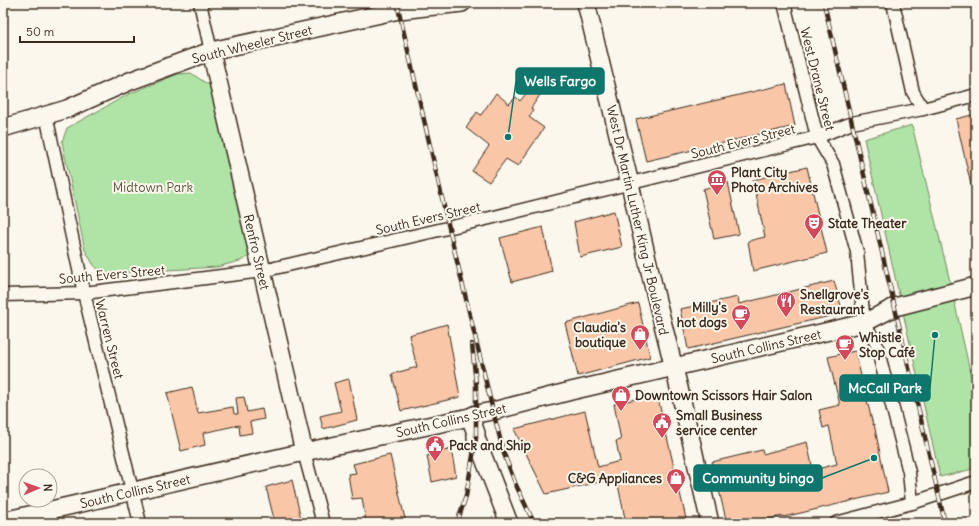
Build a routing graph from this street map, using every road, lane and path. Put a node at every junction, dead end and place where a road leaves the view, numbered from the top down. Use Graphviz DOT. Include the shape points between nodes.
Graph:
graph roads {
  1 [pos="200,3"];
  2 [pos="462,3"];
  3 [pos="586,3"];
  4 [pos="784,3"];
  5 [pos="893,3"];
  6 [pos="211,51"];
  7 [pos="976,95"];
  8 [pos="923,109"];
  9 [pos="46,115"];
  10 [pos="3,128"];
  11 [pos="817,137"];
  12 [pos="630,184"];
  13 [pos="262,271"];
  14 [pos="976,286"];
  15 [pos="84,293"];
  16 [pos="3,295"];
  17 [pos="864,323"];
  18 [pos="674,367"];
  19 [pos="470,417"];
  20 [pos="304,452"];
  21 [pos="976,482"];
  22 [pos="133,492"];
  23 [pos="912,503"];
  24 [pos="3,521"];
  25 [pos="140,523"];
  26 [pos="323,523"];
  27 [pos="509,523"];
  28 [pos="710,523"];
  29 [pos="836,523"];
  1 -- 6 [label="street"];
  2 -- 6 [label="street, South Wheeler Street" via="399,10"];
  3 -- 12 [label="street, West Dr Martin Luther King Jr Boulevard"];
  4 -- 11 [label="street, West Drane Street"];
  5 -- 8 [label="street" via="913,92"];
  6 -- 9 [label="street, South Wheeler Street" via="130,81 67,109"];
  6 -- 13 [label="street, Renfro Street"];
  7 -- 8 [label="street, South Evers Street"];
  8 -- 11 [label="street, South Evers Street" via="852,123"];
  9 -- 10 [label="street, South Wheeler Street"];
  9 -- 15 [label="street, Warren Street"];
  11 -- 12 [label="street, South Evers Street"];
  11 -- 17 [label="street, West Drane Street" via="833,164 857,252"];
  12 -- 13 [label="street, South Evers Street"];
  12 -- 18 [label="street, West Dr Martin Luther King Jr Boulevard"];
  13 -- 15 [label="street, South Evers Street"];
  13 -- 20 [label="street, Renfro Street"];
  14 -- 17 [label="street, South Collins Street" via="895,307"];
  15 -- 16 [label="street, South Evers Street"];
  15 -- 22 [label="street, Warren Street"];
  17 -- 18 [label="street, South Collins Street"];
  17 -- 23 [label="street" via="876,343 909,472"];
  18 -- 19 [label="street, South Collins Street"];
  18 -- 28 [label="street, West Dr Martin Luther King Jr Boulevard"];
  19 -- 20 [label="street, South Collins Street"];
  19 -- 27 [label="street"];
  20 -- 22 [label="street, South Collins Street"];
  20 -- 26 [label="street"];
  21 -- 23 [label="street"];
  22 -- 24 [label="street, South Collins Street"];
  22 -- 25 [label="street, Warren Street"];
  23 -- 29 [label="street"];
}
